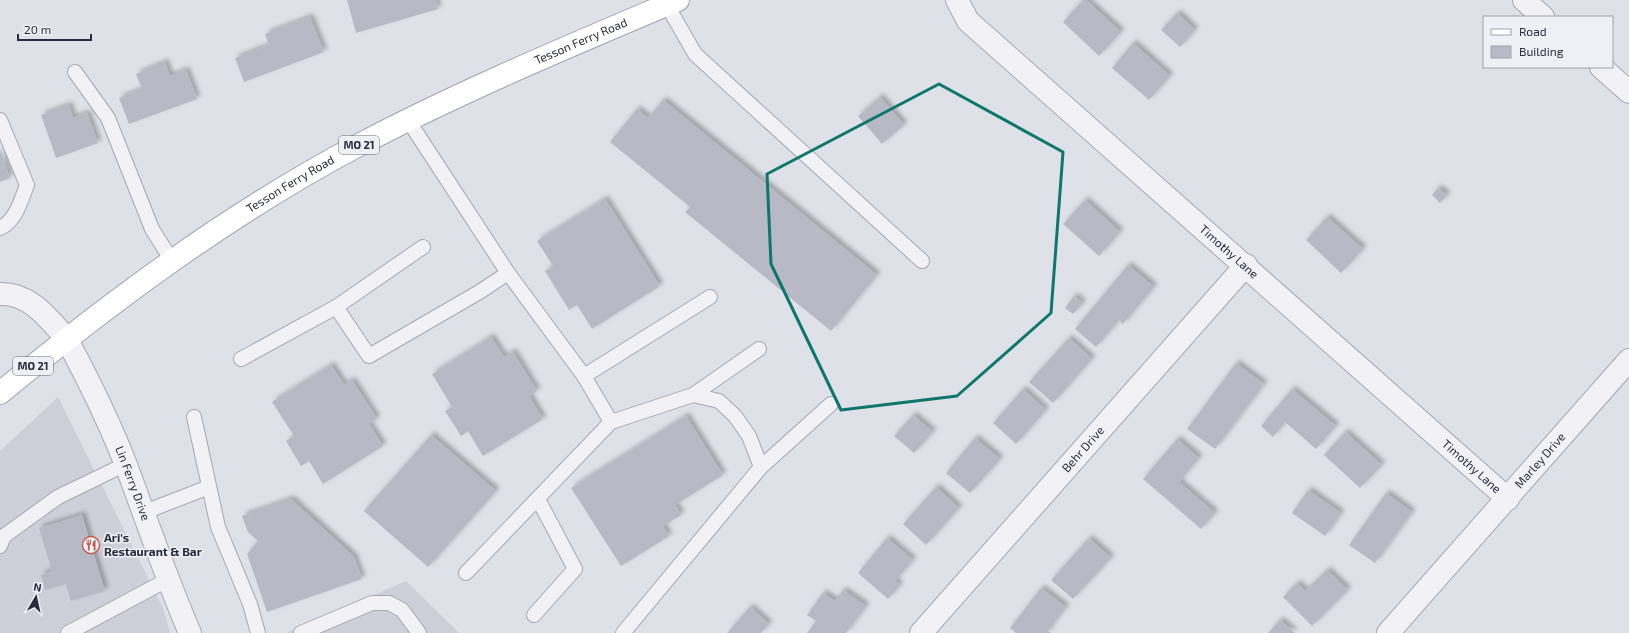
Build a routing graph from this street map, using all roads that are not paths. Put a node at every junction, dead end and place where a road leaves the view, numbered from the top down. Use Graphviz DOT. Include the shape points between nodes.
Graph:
graph roads {
  1 [pos="957,0"];
  2 [pos="1524,0"];
  3 [pos="672,2"];
  4 [pos="1543,16"];
  5 [pos="1601,68"];
  6 [pos="75,72"];
  7 [pos="1629,92"];
  8 [pos="0,120"];
  9 [pos="408,120"];
  10 [pos="0,228"];
  11 [pos="423,247"];
  12 [pos="172,261"];
  13 [pos="922,261"];
  14 [pos="1246,265"];
  15 [pos="508,273"];
  16 [pos="0,294"];
  17 [pos="710,296"];
  18 [pos="336,307"];
  19 [pos="66,338"];
  20 [pos="759,349"];
  21 [pos="241,359"];
  22 [pos="1629,360"];
  23 [pos="584,376"];
  24 [pos="0,393"];
  25 [pos="693,394"];
  26 [pos="831,404"];
  27 [pos="194,417"];
  28 [pos="611,422"];
  29 [pos="126,464"];
  30 [pos="761,467"];
  31 [pos="209,487"];
  32 [pos="538,499"];
  33 [pos="1508,499"];
  34 [pos="142,513"];
  35 [pos="0,546"];
  36 [pos="466,573"];
  37 [pos="169,579"];
  38 [pos="534,615"];
  39 [pos="68,633"];
  40 [pos="190,633"];
  41 [pos="258,633"];
  42 [pos="301,633"];
  43 [pos="418,633"];
  44 [pos="623,633"];
  45 [pos="921,633"];
  46 [pos="1388,633"];
  1 -- 14 [label="street, Timothy Lane" via="968,21"];
  2 -- 4 [label="street"];
  3 -- 9 [label="main road, Tesson Ferry Road / MO 21"];
  3 -- 13 [label="lane" via="696,54"];
  5 -- 7 [label="street"];
  6 -- 12 [label="lane" via="108,118 152,230"];
  8 -- 10 [label="lane" via="27,185 15,214 6,226"];
  9 -- 12 [label="main road, Tesson Ferry Road / MO 21" via="295,182"];
  9 -- 15 [label="lane"];
  11 -- 18 [label="lane"];
  12 -- 19 [label="main road, Tesson Ferry Road / MO 21" via="120,296"];
  14 -- 33 [label="street, Timothy Lane"];
  14 -- 45 [label="street, Behr Drive"];
  15 -- 18 [label="lane" via="369,356"];
  15 -- 23 [label="lane"];
  16 -- 19 [label="street, Lin Ferry Drive" via="19,297 36,305"];
  17 -- 23 [label="lane"];
  18 -- 21 [label="lane"];
  19 -- 24 [label="main road, Tesson Ferry Road / MO 21"];
  19 -- 29 [label="street, Lin Ferry Drive"];
  20 -- 25 [label="lane"];
  22 -- 33 [label="street, Marley Drive"];
  23 -- 28 [label="lane"];
  25 -- 28 [label="lane"];
  25 -- 30 [label="lane" via="719,401 734,416 749,436"];
  26 -- 30 [label="lane"];
  27 -- 31 [label="lane"];
  28 -- 32 [label="lane"];
  29 -- 34 [label="street, Lin Ferry Drive"];
  29 -- 35 [label="lane" via="58,497 4,536"];
  30 -- 44 [label="lane"];
  31 -- 34 [label="lane"];
  31 -- 41 [label="lane" via="218,527 250,604"];
  32 -- 36 [label="lane"];
  32 -- 38 [label="lane" via="575,569"];
  33 -- 46 [label="street, Marley Drive"];
  34 -- 37 [label="street, Lin Ferry Drive"];
  37 -- 39 [label="lane"];
  37 -- 40 [label="street, Lin Ferry Drive"];
  42 -- 43 [label="lane" via="372,603 389,603 402,610"];
}
